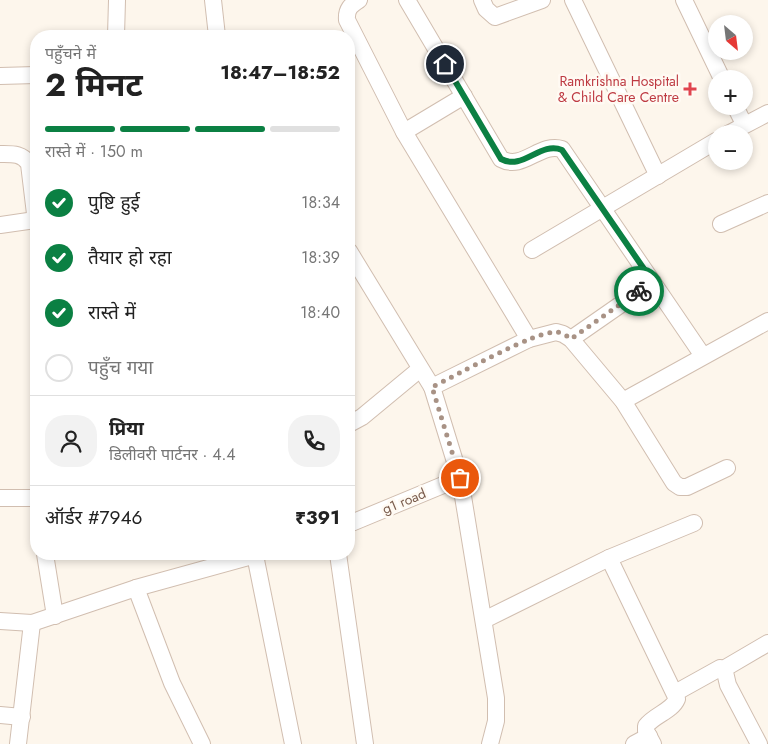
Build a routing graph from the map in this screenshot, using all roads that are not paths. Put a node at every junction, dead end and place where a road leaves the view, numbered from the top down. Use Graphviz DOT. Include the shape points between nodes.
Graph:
graph roads {
  1 [pos="117,0"];
  2 [pos="213,0"];
  3 [pos="359,0"];
  4 [pos="407,0"];
  5 [pos="482,0"];
  6 [pos="542,0"];
  7 [pos="573,0"];
  8 [pos="684,0"];
  9 [pos="116,30"];
  10 [pos="216,30"];
  11 [pos="352,30"];
  12 [pos="355,36"];
  13 [pos="718,70"];
  14 [pos="30,75"];
  15 [pos="0,76"];
  16 [pos="464,96"];
  17 [pos="768,113"];
  18 [pos="740,115"];
  19 [pos="744,124"];
  20 [pos="404,132"];
  21 [pos="708,146"];
  22 [pos="0,154"];
  23 [pos="30,172"];
  24 [pos="658,176"];
  25 [pos="768,203"];
  26 [pos="603,209"];
  27 [pos="30,222"];
  28 [pos="721,224"];
  29 [pos="0,225"];
  30 [pos="532,250"];
  31 [pos="355,261"];
  32 [pos="653,282"];
  33 [pos="768,321"];
  34 [pos="529,339"];
  35 [pos="571,339"];
  36 [pos="703,356"];
  37 [pos="420,369"];
  38 [pos="432,387"];
  39 [pos="622,401"];
  40 [pos="355,421"];
  41 [pos="727,468"];
  42 [pos="460,478"];
  43 [pos="0,498"];
  44 [pos="30,498"];
  45 [pos="355,522"];
  46 [pos="694,523"];
  47 [pos="609,558"];
  48 [pos="46,560"];
  49 [pos="236,560"];
  50 [pos="258,560"];
  51 [pos="339,560"];
  52 [pos="136,588"];
  53 [pos="55,616"];
  54 [pos="484,620"];
  55 [pos="0,621"];
  56 [pos="32,623"];
  57 [pos="768,643"];
  58 [pos="720,668"];
  59 [pos="675,693"];
  60 [pos="0,715"];
  61 [pos="22,717"];
  62 [pos="651,740"];
  63 [pos="18,744"];
  64 [pos="202,744"];
  65 [pos="293,744"];
  66 [pos="365,744"];
  67 [pos="490,744"];
  68 [pos="634,744"];
  69 [pos="759,744"];
  1 -- 9 [label="street"];
  2 -- 10 [label="street"];
  3 -- 11 [label="street" via="349,7 346,14"];
  4 -- 16 [label="street"];
  5 -- 6 [label="street" via="495,17"];
  7 -- 24 [label="street"];
  8 -- 13 [label="street"];
  12 -- 20 [label="street"];
  14 -- 15 [label="street"];
  16 -- 20 [label="street"];
  16 -- 26 [label="street" via="501,159 517,163 556,147 562,150"];
  17 -- 19 [label="street"];
  18 -- 19 [label="street"];
  20 -- 34 [label="street"];
  21 -- 24 [label="street"];
  22 -- 23 [label="street" via="18,154 25,158"];
  24 -- 26 [label="street"];
  25 -- 28 [label="street"];
  26 -- 30 [label="street"];
  26 -- 32 [label="street"];
  27 -- 29 [label="street"];
  31 -- 37 [label="street"];
  32 -- 35 [label="street"];
  32 -- 36 [label="street"];
  33 -- 36 [label="street"];
  34 -- 35 [label="street" via="556,332"];
  34 -- 38 [label="street"];
  35 -- 39 [label="street"];
  36 -- 39 [label="street"];
  37 -- 38 [label="street"];
  37 -- 40 [label="street"];
  38 -- 42 [label="street"];
  39 -- 41 [label="street" via="674,483 680,487 688,487"];
  42 -- 45 [label="street, g1 road"];
  42 -- 54 [label="street"];
  43 -- 44 [label="street"];
  46 -- 47 [label="street"];
  47 -- 54 [label="street"];
  47 -- 59 [label="street"];
  48 -- 53 [label="street"];
  49 -- 52 [label="street"];
  50 -- 65 [label="street"];
  51 -- 66 [label="street"];
  52 -- 53 [label="street"];
  52 -- 64 [label="street" via="172,682"];
  53 -- 56 [label="street"];
  54 -- 67 [label="street" via="496,698 496,721"];
  55 -- 56 [label="street"];
  56 -- 61 [label="street"];
  57 -- 69 [label="street" via="727,667 724,672"];
  58 -- 59 [label="street"];
  59 -- 62 [label="street" via="675,704 646,726"];
  60 -- 61 [label="street"];
  61 -- 63 [label="street"];
  62 -- 68 [label="street"];
}
